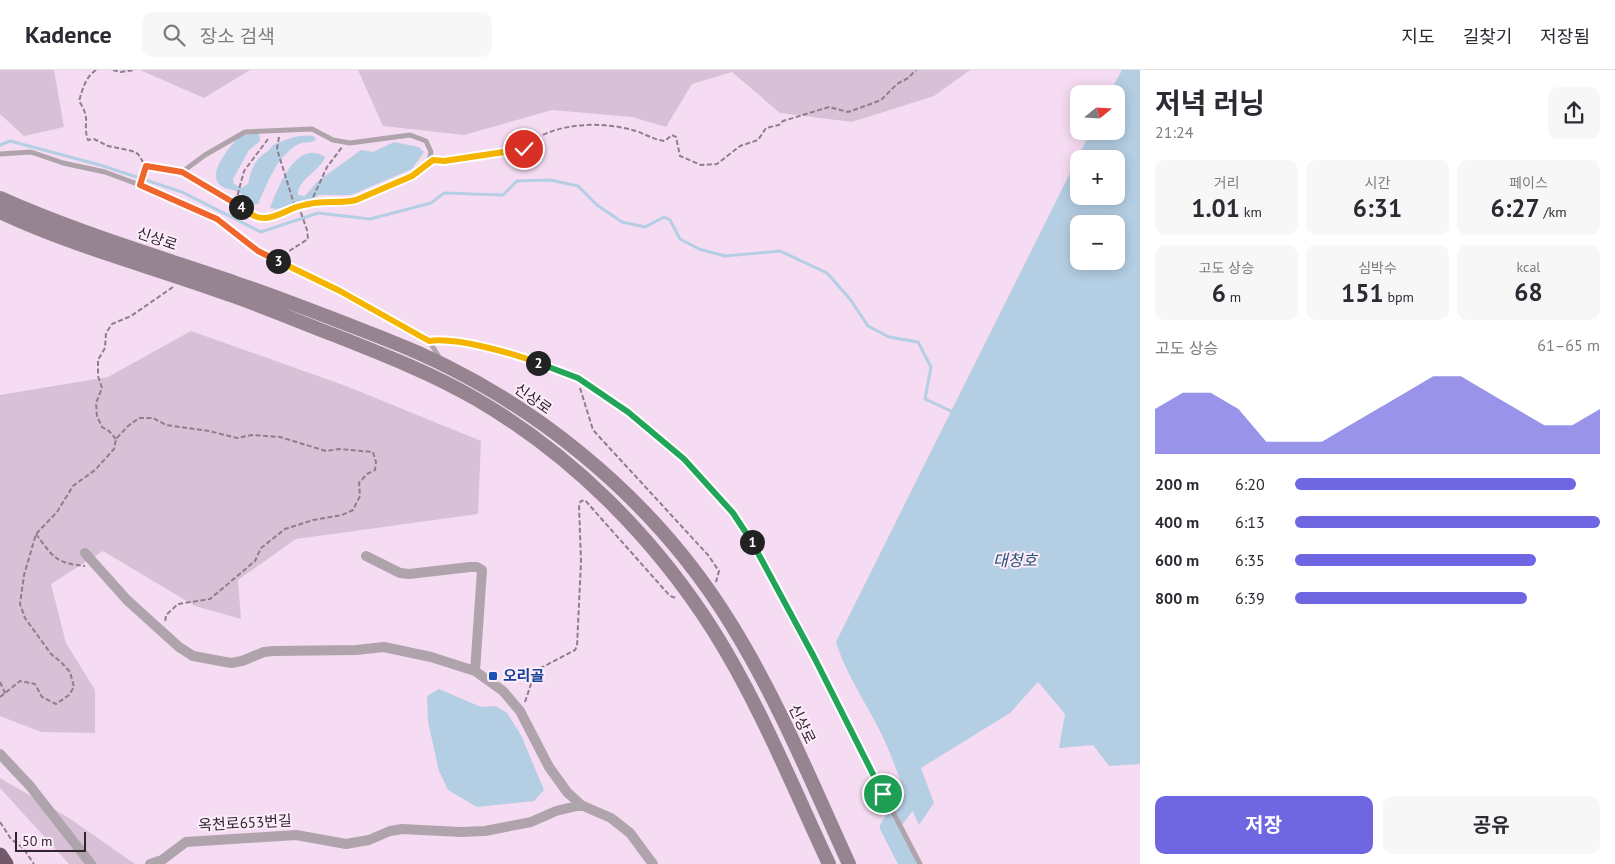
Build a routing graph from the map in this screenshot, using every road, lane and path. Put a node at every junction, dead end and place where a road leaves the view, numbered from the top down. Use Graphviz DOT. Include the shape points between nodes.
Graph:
graph roads {
  1 [pos="96,70"];
  2 [pos="114,70"];
  3 [pos="134,70"];
  4 [pos="916,70"];
  5 [pos="275,130"];
  6 [pos="279,140"];
  7 [pos="344,142"];
  8 [pos="0,154"];
  9 [pos="429,161"];
  10 [pos="146,166"];
  11 [pos="182,172"];
  12 [pos="140,185"];
  13 [pos="0,198"];
  14 [pos="236,202"];
  15 [pos="310,204"];
  16 [pos="295,207"];
  17 [pos="299,207"];
  18 [pos="0,212"];
  19 [pos="282,256"];
  20 [pos="182,278"];
  21 [pos="429,341"];
  22 [pos="446,366"];
  23 [pos="581,390"];
  24 [pos="116,440"];
  25 [pos="36,534"];
  26 [pos="85,553"];
  27 [pos="366,556"];
  28 [pos="104,574"];
  29 [pos="712,587"];
  30 [pos="680,592"];
  31 [pos="164,634"];
  32 [pos="475,670"];
  33 [pos="0,682"];
  34 [pos="5,693"];
  35 [pos="0,697"];
  36 [pos="525,703"];
  37 [pos="0,754"];
  38 [pos="581,805"];
  39 [pos="0,822"];
  40 [pos="0,855"];
  41 [pos="6,864"];
  42 [pos="34,864"];
  43 [pos="91,864"];
  44 [pos="150,864"];
  45 [pos="653,864"];
  46 [pos="829,864"];
  47 [pos="849,864"];
  48 [pos="920,864"];
  1 -- 10 [label="path" via="89,75 80,101 88,117 88,140 94,139 138,154"];
  2 -- 3 [label="path"];
  4 -- 9 [label="path" via="881,100 848,112 829,107 783,121 766,128 758,140 740,146 717,164 701,165 680,156 676,137 672,135 666,141 636,131 578,126 561,128 536,138 524,149"];
  5 -- 7 [label="lane" via="312,129"];
  5 -- 11 [label="lane" via="245,132"];
  5 -- 14 [label="path" via="244,171"];
  6 -- 16 [label="path" via="277,149"];
  7 -- 9 [label="lane" via="410,135 426,141 431,152"];
  7 -- 15 [label="path" via="327,167"];
  8 -- 12 [label="lane" via="31,152"];
  9 -- 15 [label="path" via="412,176 356,200"];
  10 -- 11 [label="lane"];
  10 -- 12 [label="lane"];
  11 -- 14 [label="path"];
  12 -- 21 [label="lane" via="217,219 258,251 340,291"];
  13 -- 22 [label="street, 신상로" via="73,228 238,284 388,340"];
  14 -- 16 [label="path" via="255,216 265,218"];
  15 -- 17 [label="path"];
  16 -- 17 [label="path"];
  17 -- 19 [label="path" via="308,239"];
  18 -- 20 [label="street, 신상로" via="63,238"];
  20 -- 24 [label="path" via="131,316 112,324 106,333 105,348 98,360 102,388 96,403 97,416 102,427"];
  20 -- 30 [label="street, 신상로" via="379,353 476,398 555,454 603,494 642,535"];
  21 -- 22 [label="lane"];
  21 -- 48 [label="lane" via="442,339 490,349 578,378 628,412 684,459 733,513 753,543"];
  22 -- 47 [label="street, 신상로" via="525,412 616,484 656,524 730,623 767,688"];
  23 -- 29 [label="path" via="593,430 719,571 718,580"];
  24 -- 25 [label="path" via="114,449 95,470 73,486 58,512"];
  24 -- 31 [label="path" via="139,418 153,418 166,425 236,438 252,435 280,437 326,451 363,450 373,452 376,462 375,470 359,483 360,496 354,510 286,529 261,548 255,561 210,600 178,604 166,615"];
  25 -- 28 [label="path" via="53,558 67,564 92,566"];
  25 -- 34 [label="path" via="24,575 20,604 31,629 50,654 70,672 74,687 56,704 42,697 35,684 20,681"];
  26 -- 28 [label="street"];
  27 -- 32 [label="street" via="400,573 470,567 482,570"];
  28 -- 31 [label="street"];
  30 -- 36 [label="path" via="670,596 592,506 585,500 581,501 577,646 537,670"];
  30 -- 46 [label="street, 신상로" via="714,631 750,696"];
  31 -- 32 [label="street" via="192,656 231,663 274,650 384,647"];
  32 -- 38 [label="street" via="503,691 520,711 549,767"];
  33 -- 34 [label="path"];
  34 -- 35 [label="path"];
  37 -- 43 [label="street" via="30,786"];
  38 -- 44 [label="street, 옥천로653번길" via="506,828 461,832 402,829 346,844 286,835 186,842 162,860"];
  38 -- 45 [label="street" via="611,818 630,833"];
  39 -- 42 [label="path"];
  40 -- 41 [label="highway"];
}
